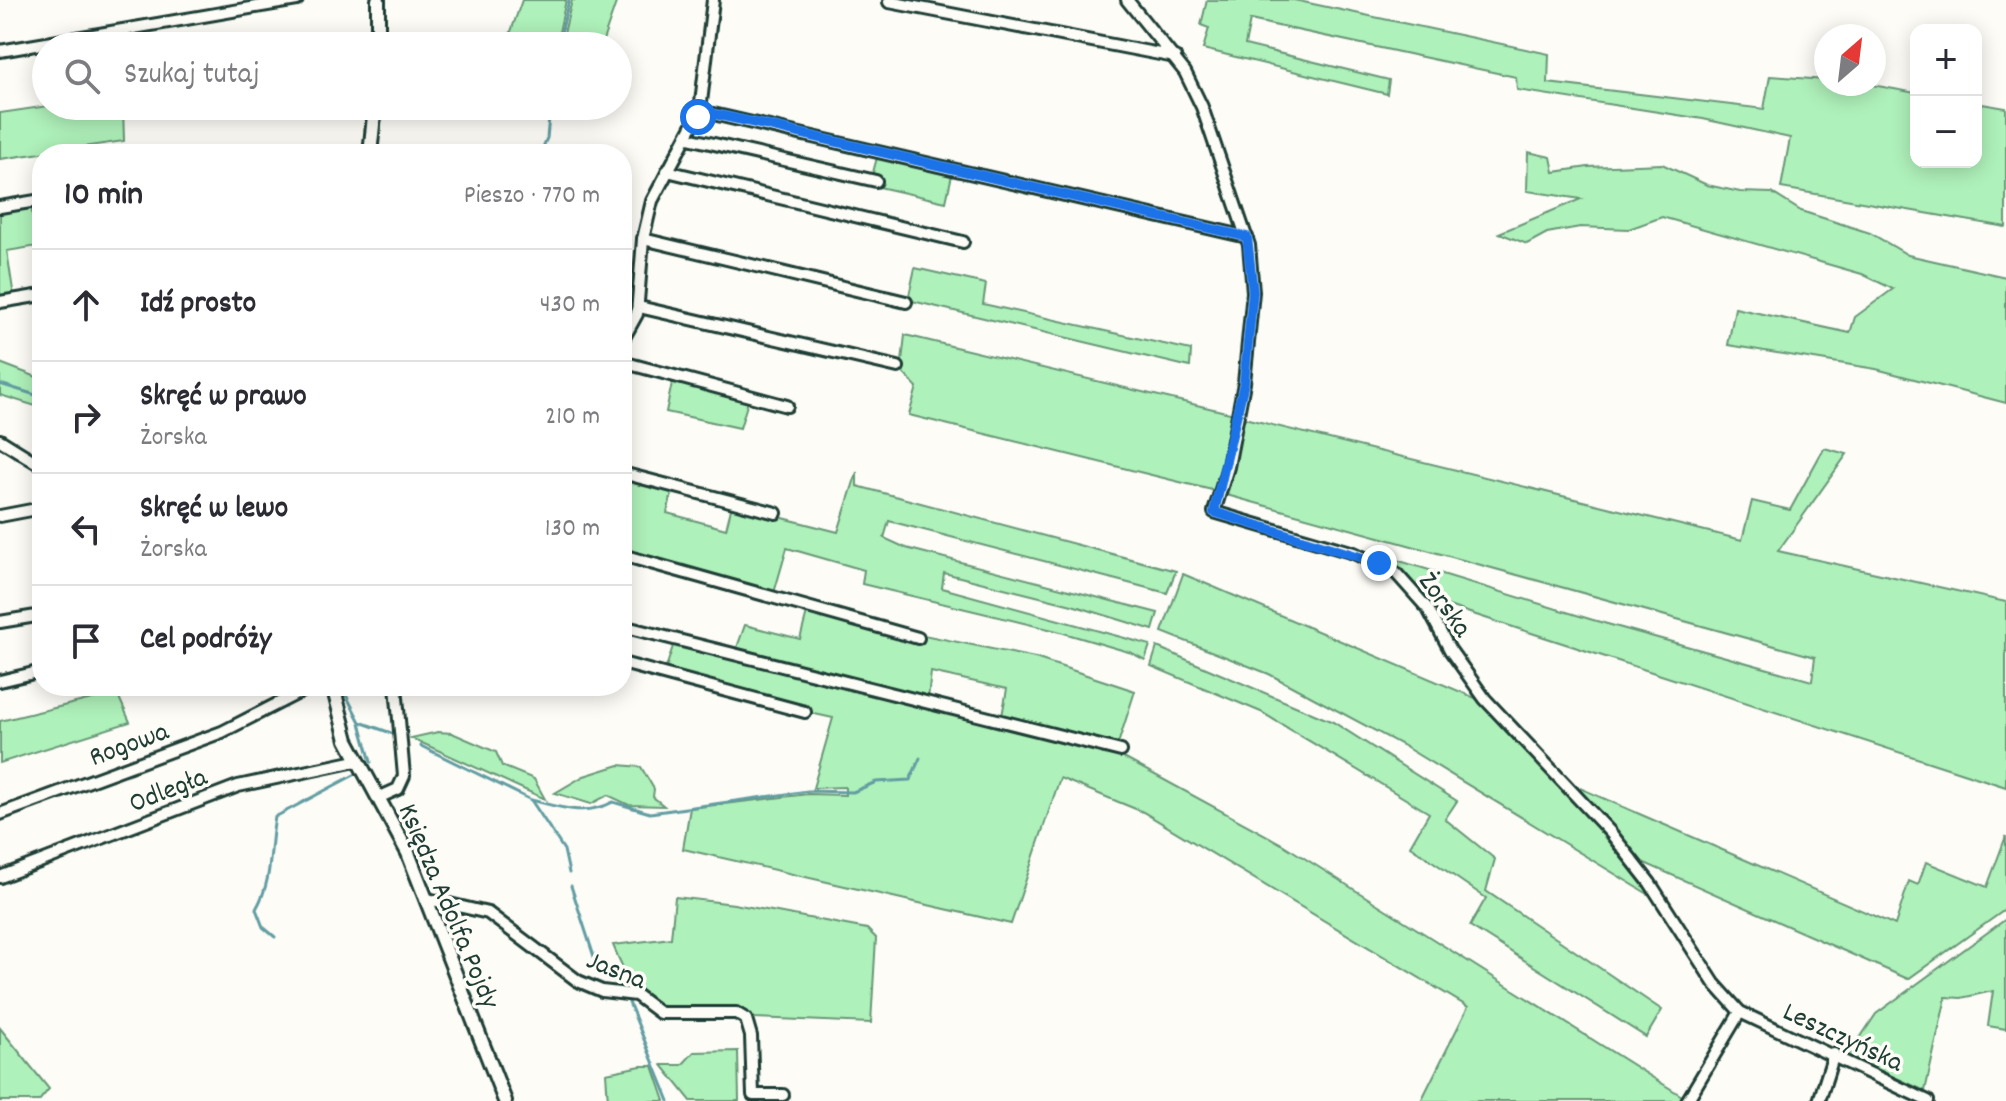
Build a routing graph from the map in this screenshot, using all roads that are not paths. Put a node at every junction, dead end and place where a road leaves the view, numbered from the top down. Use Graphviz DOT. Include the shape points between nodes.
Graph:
graph roads {
  1 [pos="297,0"];
  2 [pos="378,0"];
  3 [pos="713,0"];
  4 [pos="1127,0"];
  5 [pos="889,2"];
  6 [pos="111,32"];
  7 [pos="378,32"];
  8 [pos="32,46"];
  9 [pos="0,51"];
  10 [pos="1175,57"];
  11 [pos="700,111"];
  12 [pos="374,120"];
  13 [pos="688,138"];
  14 [pos="371,144"];
  15 [pos="667,171"];
  16 [pos="876,181"];
  17 [pos="32,202"];
  18 [pos="0,207"];
  19 [pos="1247,237"];
  20 [pos="643,239"];
  21 [pos="963,242"];
  22 [pos="32,297"];
  23 [pos="0,302"];
  24 [pos="906,302"];
  25 [pos="639,307"];
  26 [pos="632,328"];
  27 [pos="632,365"];
  28 [pos="898,367"];
  29 [pos="787,406"];
  30 [pos="0,440"];
  31 [pos="32,460"];
  32 [pos="632,476"];
  33 [pos="32,510"];
  34 [pos="776,513"];
  35 [pos="0,516"];
  36 [pos="632,558"];
  37 [pos="32,617"];
  38 [pos="0,622"];
  39 [pos="632,629"];
  40 [pos="918,638"];
  41 [pos="632,666"];
  42 [pos="32,673"];
  43 [pos="0,681"];
  44 [pos="292,696"];
  45 [pos="335,696"];
  46 [pos="397,696"];
  47 [pos="805,712"];
  48 [pos="1121,751"];
  49 [pos="356,761"];
  50 [pos="378,798"];
  51 [pos="0,814"];
  52 [pos="0,877"];
  53 [pos="428,899"];
  54 [pos="1740,1012"];
  55 [pos="1834,1054"];
  56 [pos="783,1095"];
  57 [pos="505,1101"];
  58 [pos="1687,1101"];
  59 [pos="1819,1101"];
  60 [pos="1928,1101"];
  1 -- 6 [label="street"];
  2 -- 7 [label="street"];
  3 -- 11 [label="street"];
  4 -- 10 [label="street, Żorska"];
  5 -- 10 [label="street"];
  8 -- 9 [label="street"];
  10 -- 19 [label="street, Żorska" via="1202,107"];
  11 -- 13 [label="street"];
  11 -- 19 [label="street"];
  12 -- 14 [label="street"];
  13 -- 15 [label="street"];
  13 -- 16 [label="street"];
  15 -- 20 [label="street" via="652,201"];
  15 -- 21 [label="street"];
  17 -- 18 [label="street"];
  19 -- 54 [label="street, Żorska" via="1253,292 1244,383 1214,512 1354,553 1405,581 1485,699 1610,832 1714,983"];
  20 -- 24 [label="street"];
  20 -- 25 [label="street"];
  22 -- 23 [label="street"];
  25 -- 26 [label="street"];
  25 -- 28 [label="street"];
  27 -- 29 [label="street"];
  30 -- 31 [label="street"];
  32 -- 34 [label="street"];
  33 -- 35 [label="street"];
  36 -- 40 [label="street"];
  37 -- 38 [label="street"];
  39 -- 48 [label="street"];
  41 -- 47 [label="street"];
  42 -- 43 [label="street"];
  44 -- 51 [label="street, Rogowa" via="222,732"];
  45 -- 49 [label="street, Księdza Adolfa Pojdy"];
  46 -- 50 [label="street" via="404,776 398,789"];
  49 -- 50 [label="street, Księdza Adolfa Pojdy"];
  49 -- 52 [label="street, Odległa" via="238,786"];
  50 -- 53 [label="street, Księdza Adolfa Pojdy"];
  53 -- 56 [label="street, Jasna" via="488,913 578,981 602,991 636,995 660,1013 736,1013 746,1019 751,1036 753,1095"];
  53 -- 57 [label="street, Księdza Adolfa Pojdy"];
  54 -- 55 [label="street, Leszczyńska"];
  54 -- 58 [label="street"];
  55 -- 59 [label="street"];
  55 -- 60 [label="street, Leszczyńska"];
}
